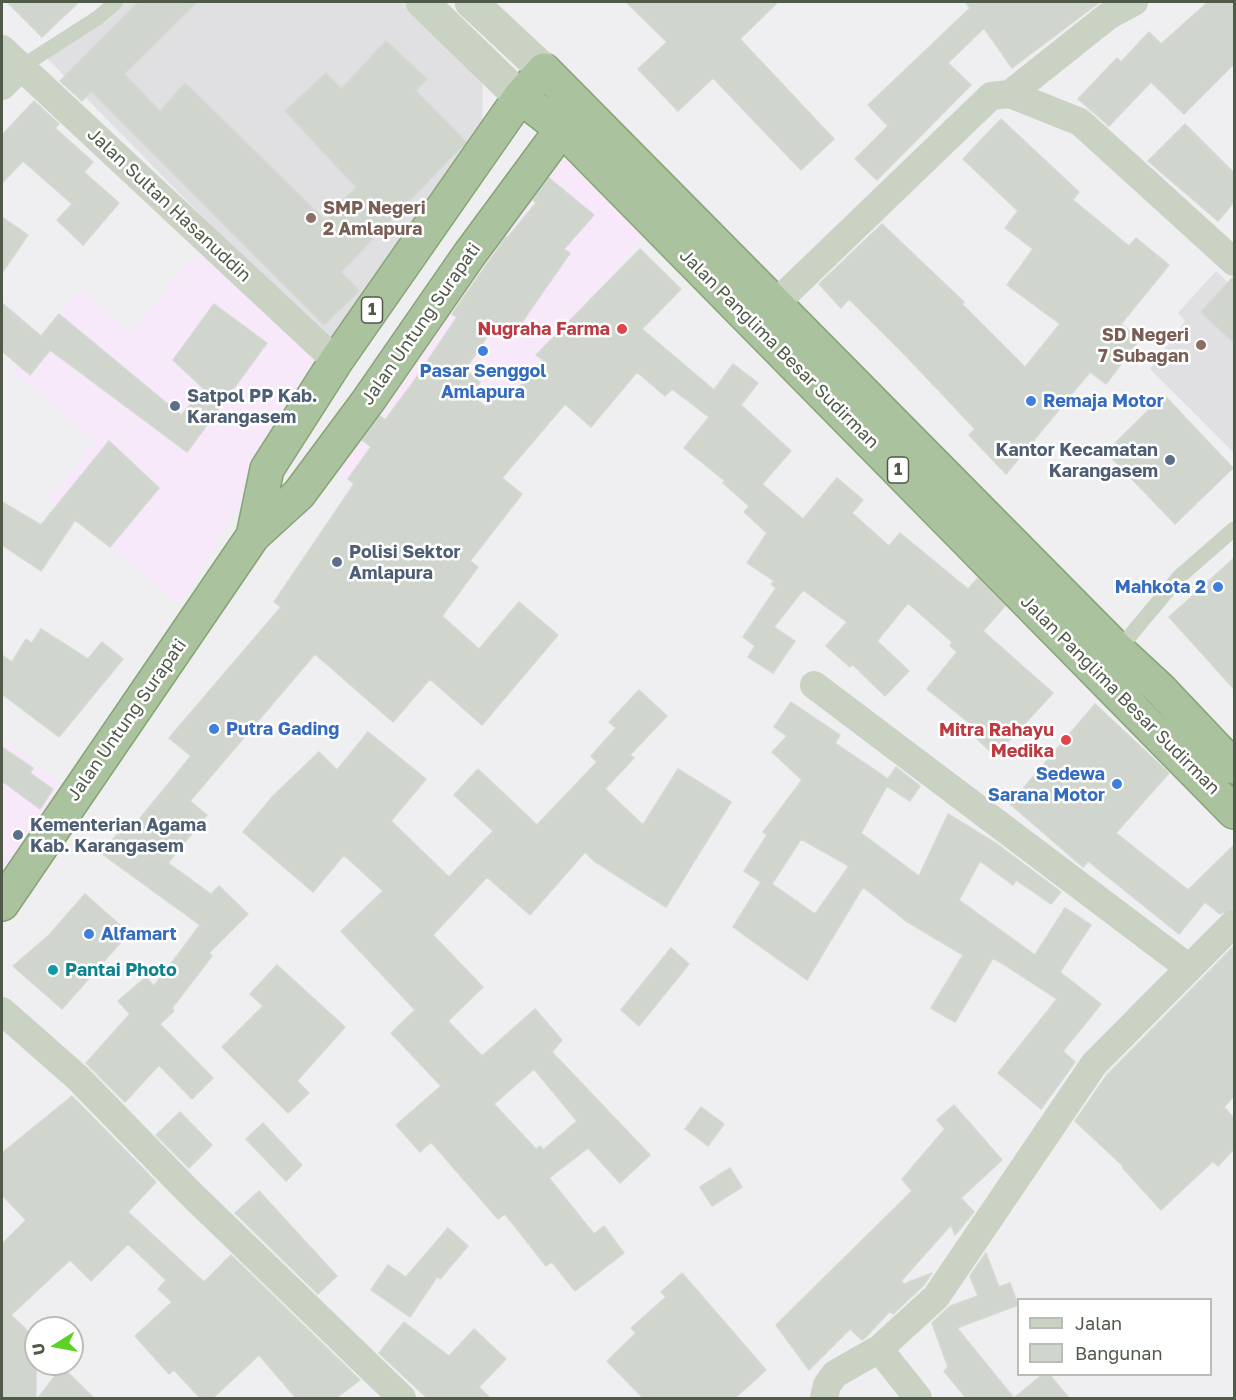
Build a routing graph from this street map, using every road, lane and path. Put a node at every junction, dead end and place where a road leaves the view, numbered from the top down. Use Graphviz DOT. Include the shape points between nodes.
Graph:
graph roads {
  1 [pos="116,2"];
  2 [pos="422,2"];
  3 [pos="471,2"];
  4 [pos="1134,2"];
  5 [pos="8,67"];
  6 [pos="544,70"];
  7 [pos="1010,94"];
  8 [pos="520,97"];
  9 [pos="572,117"];
  10 [pos="1234,262"];
  11 [pos="777,302"];
  12 [pos="336,361"];
  13 [pos="1234,529"];
  14 [pos="253,536"];
  15 [pos="1118,650"];
  16 [pos="814,685"];
  17 [pos="1160,689"];
  18 [pos="1137,713"];
  19 [pos="1234,767"];
  20 [pos="1234,812"];
  21 [pos="2,904"];
  22 [pos="1234,923"];
  23 [pos="1189,968"];
  24 [pos="2,1011"];
  25 [pos="879,1349"];
  26 [pos="402,1398"];
  27 [pos="824,1398"];
  28 [pos="918,1398"];
  1 -- 5 [label="lane" via="76,32"];
  2 -- 8 [label="street, Jalan Panglima Besar Sudirman"];
  3 -- 6 [label="street, Jalan Panglima Besar Sudirman"];
  4 -- 7 [label="street" via="1108,16"];
  5 -- 12 [label="street, Jalan Sultan Hasanuddin"];
  6 -- 8 [label="highway, 1"];
  6 -- 9 [label="highway, Jalan Panglima Besar Sudirman / 1"];
  7 -- 10 [label="street" via="1080,122"];
  7 -- 11 [label="street" via="991,96"];
  8 -- 9 [label="highway, Jalan Panglima Besar Sudirman"];
  8 -- 12 [label="highway, Jalan Untung Surapati / 1"];
  9 -- 11 [label="highway, Jalan Panglima Besar Sudirman / 1"];
  9 -- 14 [label="highway, Jalan Untung Surapati / 1" via="299,494"];
  9 -- 18 [label="highway, Jalan Panglima Besar Sudirman / 1"];
  11 -- 15 [label="highway, Jalan Panglima Besar Sudirman / 1"];
  12 -- 14 [label="highway, Jalan Untung Surapati / 1" via="267,469"];
  13 -- 15 [label="lane" via="1179,577"];
  14 -- 21 [label="highway, Jalan Untung Surapati / 1"];
  15 -- 17 [label="highway, Jalan Panglima Besar Sudirman / 1"];
  16 -- 23 [label="street"];
  17 -- 18 [label="highway"];
  17 -- 19 [label="highway, Jalan Panglima Besar Sudirman / 1"];
  18 -- 20 [label="highway, Jalan Panglima Besar Sudirman / 1"];
  22 -- 23 [label="street"];
  23 -- 25 [label="street" via="1094,1064 936,1297"];
  24 -- 26 [label="street" via="78,1078 190,1193"];
  25 -- 27 [label="street" via="835,1374"];
  25 -- 28 [label="street"];
}
